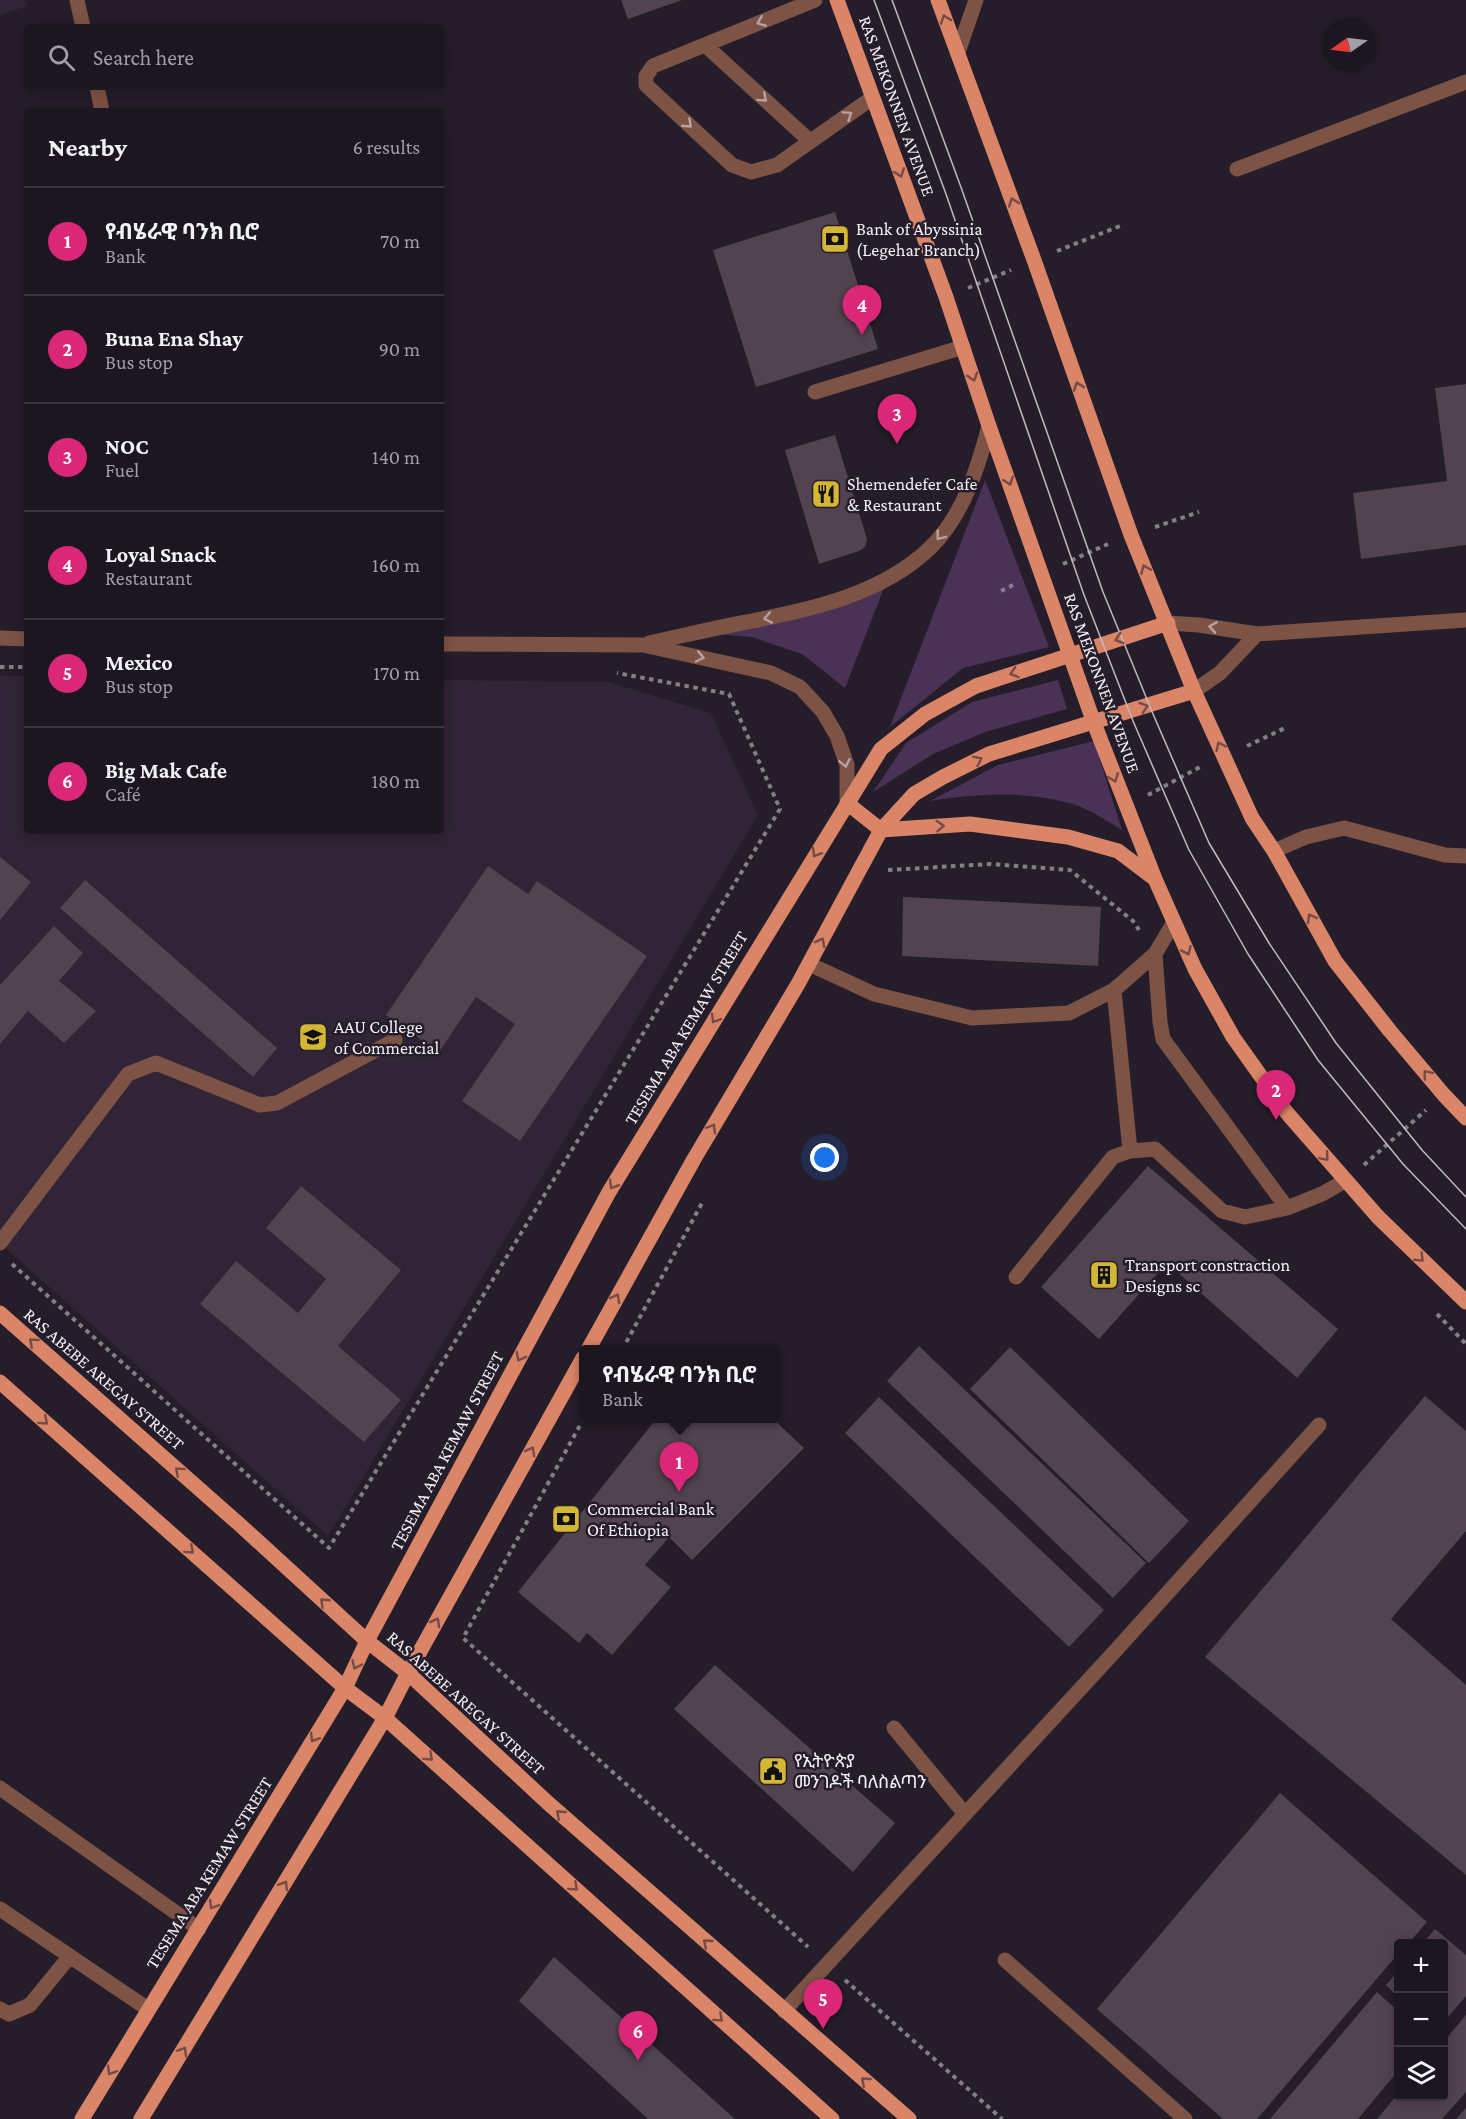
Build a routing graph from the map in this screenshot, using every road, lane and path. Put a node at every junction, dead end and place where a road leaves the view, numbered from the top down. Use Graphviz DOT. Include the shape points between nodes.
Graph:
graph roads {
  1 [pos="78,0"];
  2 [pos="815,0"];
  3 [pos="837,0"];
  4 [pos="938,0"];
  5 [pos="976,0"];
  6 [pos="82,24"];
  7 [pos="705,45"];
  8 [pos="958,52"];
  9 [pos="1466,82"];
  10 [pos="98,90"];
  11 [pos="872,98"];
  12 [pos="101,108"];
  13 [pos="810,141"];
  14 [pos="1237,169"];
  15 [pos="963,347"];
  16 [pos="815,392"];
  17 [pos="989,426"];
  18 [pos="1199,512"];
  19 [pos="1131,535"];
  20 [pos="1042,573"];
  21 [pos="1001,591"];
  22 [pos="1466,620"];
  23 [pos="1168,623"];
  24 [pos="1257,634"];
  25 [pos="0,638"];
  26 [pos="24,639"];
  27 [pos="444,644"];
  28 [pos="643,645"];
  29 [pos="1070,654"];
  30 [pos="0,667"];
  31 [pos="24,668"];
  32 [pos="611,672"];
  33 [pos="1194,691"];
  34 [pos="1094,723"];
  35 [pos="1285,728"];
  36 [pos="1223,754"];
  37 [pos="847,803"];
  38 [pos="1126,807"];
  39 [pos="881,830"];
  40 [pos="1274,851"];
  41 [pos="1466,856"];
  42 [pos="885,870"];
  43 [pos="1155,879"];
  44 [pos="1174,922"];
  45 [pos="1155,954"];
  46 [pos="809,964"];
  47 [pos="1113,990"];
  48 [pos="395,1040"];
  49 [pos="1444,1095"];
  50 [pos="1466,1118"];
  51 [pos="1130,1151"];
  52 [pos="1345,1181"];
  53 [pos="708,1193"];
  54 [pos="1287,1208"];
  55 [pos="0,1243"];
  56 [pos="8,1261"];
  57 [pos="1016,1277"];
  58 [pos="1466,1302"];
  59 [pos="1433,1309"];
  60 [pos="0,1312"];
  61 [pos="1466,1344"];
  62 [pos="591,1345"];
  63 [pos="624,1345"];
  64 [pos="579,1365"];
  65 [pos="0,1382"];
  66 [pos="582,1423"];
  67 [pos="1318,1425"];
  68 [pos="367,1641"];
  69 [pos="408,1673"];
  70 [pos="345,1688"];
  71 [pos="385,1718"];
  72 [pos="894,1728"];
  73 [pos="0,1788"];
  74 [pos="965,1814"];
  75 [pos="0,1909"];
  76 [pos="199,1929"];
  77 [pos="70,1956"];
  78 [pos="1005,1960"];
  79 [pos="827,1963"];
  80 [pos="148,2008"];
  81 [pos="0,2009"];
  82 [pos="784,2011"];
  83 [pos="82,2119"];
  84 [pos="141,2119"];
  85 [pos="832,2119"];
  86 [pos="909,2119"];
  87 [pos="1002,2119"];
  88 [pos="1185,2119"];
  1 -- 6 [label="street"];
  2 -- 7 [label="street, one-way"];
  3 -- 11 [label="main road, RAS MEKONNEN AVENUE"];
  8 -- 4 [label="main road, one-way"];
  5 -- 8 [label="street"];
  7 -- 13 [label="street, one-way"];
  7 -- 13 [label="street, one-way" via="653,66 646,76 646,85 732,165 751,172 777,165"];
  19 -- 8 [label="main road, one-way"];
  9 -- 14 [label="street"];
  10 -- 12 [label="street"];
  13 -- 11 [label="street, one-way"];
  11 -- 15 [label="main road, RAS MEKONNEN AVENUE, one-way"];
  15 -- 16 [label="street"];
  15 -- 17 [label="main road, RAS MEKONNEN AVENUE, one-way"];
  17 -- 20 [label="main road, RAS MEKONNEN AVENUE, one-way"];
  17 -- 28 [label="street, one-way" via="978,468 954,517 932,546 902,571 848,596 799,612"];
  18 -- 19 [label="path"];
  19 -- 20 [label="path"];
  23 -- 19 [label="main road, one-way"];
  20 -- 21 [label="path"];
  20 -- 29 [label="main road, RAS MEKONNEN AVENUE"];
  22 -- 24 [label="street"];
  24 -- 23 [label="street, one-way"];
  23 -- 29 [label="main road, TESEMA ABA KEMAW STREET, one-way"];
  23 -- 33 [label="main road"];
  24 -- 33 [label="street" via="1220,673"];
  25 -- 26 [label="street"];
  27 -- 28 [label="street"];
  28 -- 37 [label="street, one-way" via="771,673 800,687 823,712 837,736 847,765"];
  29 -- 34 [label="main road, RAS MEKONNEN AVENUE"];
  29 -- 37 [label="main road, TESEMA ABA KEMAW STREET, one-way" via="976,686 925,714 882,749"];
  30 -- 31 [label="path"];
  32 -- 56 [label="path" via="729,694 780,809 329,1548"];
  34 -- 33 [label="main road, one-way"];
  36 -- 33 [label="main road, one-way"];
  34 -- 38 [label="main road, RAS MEKONNEN AVENUE, one-way"];
  39 -- 34 [label="main road, one-way" via="914,794 943,777 989,754"];
  35 -- 36 [label="path"];
  36 -- 38 [label="path"];
  36 -- 40 [label="main road" via="1252,818"];
  37 -- 39 [label="main road"];
  37 -- 68 [label="main road, TESEMA ABA KEMAW STREET, one-way" via="609,1192"];
  38 -- 43 [label="main road, RAS MEKONNEN AVENUE"];
  39 -- 43 [label="main road, one-way" via="970,824 1068,837 1118,852"];
  46 -- 39 [label="main road, one-way"];
  40 -- 41 [label="street" via="1306,837 1344,828 1445,855"];
  49 -- 40 [label="main road, one-way" via="1335,961"];
  42 -- 45 [label="path" via="991,864 1070,870 1133,921"];
  43 -- 44 [label="main road, RAS MEKONNEN AVENUE"];
  44 -- 45 [label="street"];
  44 -- 52 [label="main road, RAS MEKONNEN AVENUE, one-way" via="1233,1037 1287,1113"];
  45 -- 47 [label="street"];
  45 -- 54 [label="street" via="1164,1039"];
  46 -- 47 [label="street" via="873,993 972,1018 1069,1013"];
  62 -- 46 [label="main road, one-way"];
  47 -- 51 [label="street"];
  48 -- 55 [label="street" via="277,1103 260,1105 156,1063 128,1074"];
  49 -- 50 [label="main road"];
  49 -- 52 [label="path"];
  51 -- 54 [label="street" via="1155,1149 1222,1210 1245,1217"];
  51 -- 57 [label="street" via="1113,1157"];
  52 -- 54 [label="street"];
  52 -- 58 [label="main road, RAS MEKONNEN AVENUE, one-way"];
  53 -- 63 [label="path"];
  59 -- 61 [label="path"];
  68 -- 60 [label="main road, RAS ABEBE AREGAY STREET, one-way"];
  69 -- 64 [label="main road, one-way"];
  65 -- 70 [label="main road, one-way"];
  66 -- 79 [label="path" via="463,1638"];
  67 -- 74 [label="street"];
  68 -- 69 [label="main road, RAS ABEBE AREGAY STREET"];
  68 -- 70 [label="main road, TESEMA ABA KEMAW STREET, one-way"];
  69 -- 71 [label="main road"];
  82 -- 69 [label="main road, RAS ABEBE AREGAY STREET, one-way" via="548,1803"];
  70 -- 71 [label="main road"];
  70 -- 76 [label="main road, TESEMA ABA KEMAW STREET, one-way"];
  84 -- 71 [label="main road, one-way"];
  71 -- 85 [label="main road, one-way"];
  72 -- 74 [label="street"];
  73 -- 76 [label="street"];
  74 -- 79 [label="street"];
  75 -- 77 [label="street"];
  76 -- 80 [label="main road, TESEMA ABA KEMAW STREET"];
  77 -- 80 [label="street"];
  77 -- 81 [label="street" via="30,2005 9,2014"];
  78 -- 88 [label="street"];
  79 -- 82 [label="street"];
  79 -- 87 [label="path"];
  80 -- 83 [label="main road, TESEMA ABA KEMAW STREET, one-way"];
  86 -- 82 [label="main road, RAS ABEBE AREGAY STREET, one-way"];
}
